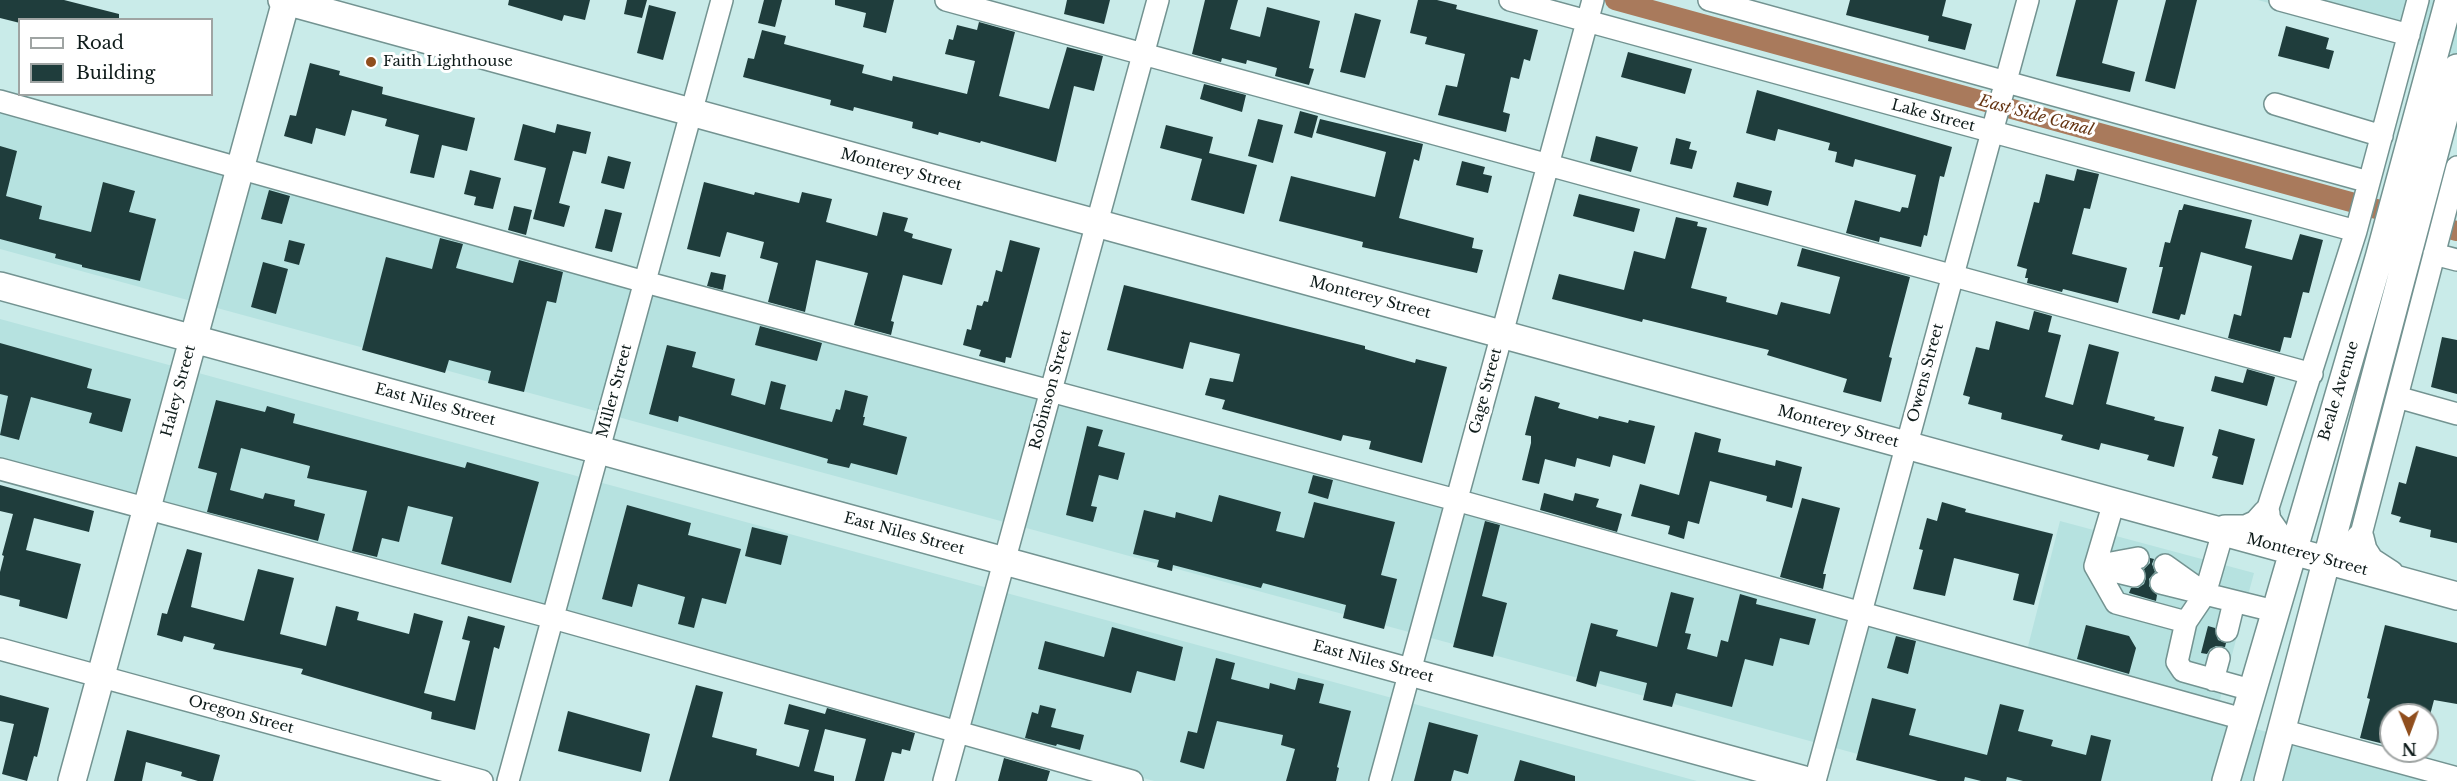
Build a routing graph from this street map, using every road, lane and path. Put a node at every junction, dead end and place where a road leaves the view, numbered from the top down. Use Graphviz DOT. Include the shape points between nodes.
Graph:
graph roads {
  1 [pos="285,0"];
  2 [pos="722,0"];
  3 [pos="946,0"];
  4 [pos="1158,0"];
  5 [pos="1509,0"];
  6 [pos="1593,0"];
  7 [pos="1709,0"];
  8 [pos="2028,0"];
  9 [pos="2280,0"];
  10 [pos="2418,0"];
  11 [pos="2450,0"];
  12 [pos="1587,21"];
  13 [pos="2409,35"];
  14 [pos="1143,54"];
  15 [pos="2457,68"];
  16 [pos="2006,81"];
  17 [pos="0,101"];
  18 [pos="2275,104"];
  19 [pos="691,112"];
  20 [pos="1992,132"];
  21 [pos="2382,136"];
  22 [pos="1548,165"];
  23 [pos="2457,167"];
  24 [pos="240,169"];
  25 [pos="2369,182"];
  26 [pos="2452,204"];
  27 [pos="1096,223"];
  28 [pos="2356,231"];
  29 [pos="2434,254"];
  30 [pos="2457,260"];
  31 [pos="1953,276"];
  32 [pos="645,282"];
  33 [pos="0,286"];
  34 [pos="1502,334"];
  35 [pos="193,339"];
  36 [pos="2312,374"];
  37 [pos="1051,391"];
  38 [pos="2397,397"];
  39 [pos="2457,414"];
  40 [pos="1906,445"];
  41 [pos="599,450"];
  42 [pos="0,469"];
  43 [pos="1456,500"];
  44 [pos="2114,502"];
  45 [pos="147,510"];
  46 [pos="2266,514"];
  47 [pos="2215,530"];
  48 [pos="2360,538"];
  49 [pos="2292,550"];
  50 [pos="2326,560"];
  51 [pos="1004,561"];
  52 [pos="2095,566"];
  53 [pos="2136,567"];
  54 [pos="2163,574"];
  55 [pos="2404,582"];
  56 [pos="2205,594"];
  57 [pos="2457,596"];
  58 [pos="2234,602"];
  59 [pos="2274,611"];
  60 [pos="1861,612"];
  61 [pos="553,618"];
  62 [pos="2186,622"];
  63 [pos="2227,631"];
  64 [pos="0,649"];
  65 [pos="2219,658"];
  66 [pos="1409,672"];
  67 [pos="101,677"];
  68 [pos="2213,680"];
  69 [pos="2251,690"];
  70 [pos="2243,719"];
  71 [pos="2281,730"];
  72 [pos="957,733"];
  73 [pos="2457,778"];
  74 [pos="72,781"];
  75 [pos="482,781"];
  76 [pos="508,781"];
  77 [pos="944,781"];
  78 [pos="1132,781"];
  79 [pos="1380,781"];
  80 [pos="1808,781"];
  81 [pos="1815,781"];
  82 [pos="2226,781"];
  83 [pos="2268,781"];
  1 -- 19 [label="main road, Monterey Street"];
  1 -- 24 [label="main road, Haley Street"];
  2 -- 19 [label="street, Miller Street"];
  3 -- 14 [label="street"];
  4 -- 14 [label="street, Robinson Street"];
  5 -- 12 [label="street, Lake Street"];
  6 -- 12 [label="street, Gage Street"];
  7 -- 16 [label="street"];
  8 -- 16 [label="street, Owens Street"];
  9 -- 13 [label="street"];
  10 -- 13 [label="street"];
  11 -- 49 [label="main road, Beale Avenue"];
  12 -- 20 [label="street, Lake Street"];
  12 -- 22 [label="street, Gage Street"];
  13 -- 21 [label="street"];
  14 -- 22 [label="street"];
  14 -- 27 [label="street, Robinson Street"];
  15 -- 50 [label="main road, Beale Avenue"];
  16 -- 20 [label="street, Owens Street"];
  16 -- 25 [label="street"];
  17 -- 24 [label="street"];
  18 -- 21 [label="street"];
  19 -- 27 [label="main road, Monterey Street"];
  19 -- 32 [label="street, Miller Street"];
  20 -- 28 [label="street, Lake Street"];
  20 -- 31 [label="street, Owens Street"];
  21 -- 25 [label="street"];
  22 -- 31 [label="street"];
  22 -- 34 [label="street, Gage Street"];
  23 -- 26 [label="street"];
  24 -- 32 [label="street"];
  24 -- 35 [label="main road, Haley Street"];
  25 -- 28 [label="street"];
  26 -- 29 [label="street"];
  27 -- 34 [label="main road, Monterey Street"];
  27 -- 37 [label="street, Robinson Street"];
  28 -- 36 [label="street"];
  29 -- 30 [label="street"];
  29 -- 38 [label="street"];
  31 -- 36 [label="street"];
  31 -- 40 [label="street, Owens Street"];
  32 -- 37 [label="street"];
  32 -- 41 [label="street, Miller Street"];
  33 -- 35 [label="main road, East Niles Street"];
  34 -- 40 [label="main road, Monterey Street"];
  34 -- 43 [label="street, Gage Street"];
  35 -- 41 [label="main road, East Niles Street"];
  35 -- 45 [label="main road, Haley Street"];
  36 -- 46 [label="street"];
  37 -- 43 [label="street"];
  37 -- 51 [label="street, Robinson Street"];
  38 -- 39 [label="street"];
  38 -- 48 [label="street"];
  40 -- 44 [label="main road, Monterey Street"];
  40 -- 60 [label="street, Owens Street"];
  41 -- 51 [label="main road, East Niles Street"];
  41 -- 61 [label="street, Miller Street"];
  42 -- 45 [label="street"];
  43 -- 60 [label="street"];
  43 -- 66 [label="street, Gage Street"];
  44 -- 47 [label="main road, Monterey Street"];
  44 -- 52 [label="street"];
  45 -- 61 [label="street"];
  45 -- 67 [label="main road, Haley Street"];
  46 -- 47 [label="main road" via="2246,529"];
  46 -- 49 [label="street"];
  47 -- 49 [label="main road, Monterey Street"];
  47 -- 56 [label="street"];
  48 -- 50 [label="street"];
  48 -- 55 [label="main road" via="2370,561"];
  49 -- 50 [label="main road, Monterey Street"];
  49 -- 59 [label="main road, Beale Avenue"];
  50 -- 55 [label="main road, Monterey Street"];
  50 -- 71 [label="main road, Beale Avenue"];
  51 -- 66 [label="main road, East Niles Street"];
  51 -- 72 [label="street, Robinson Street"];
  52 -- 53 [label="street"];
  52 -- 62 [label="street" via="2116,603"];
  54 -- 56 [label="street"];
  55 -- 57 [label="main road, Monterey Street"];
  56 -- 58 [label="street"];
  56 -- 62 [label="street"];
  58 -- 59 [label="street"];
  58 -- 63 [label="street"];
  59 -- 69 [label="main road, Beale Avenue"];
  60 -- 70 [label="street"];
  60 -- 81 [label="street, Owens Street"];
  61 -- 72 [label="street"];
  61 -- 76 [label="street, Miller Street"];
  62 -- 68 [label="street" via="2177,662 2183,671"];
  64 -- 67 [label="street, Oregon Street"];
  65 -- 68 [label="street"];
  66 -- 79 [label="street, Gage Street"];
  66 -- 80 [label="main road, East Niles Street"];
  67 -- 74 [label="main road, Haley Street"];
  67 -- 75 [label="street, Oregon Street"];
  68 -- 69 [label="street"];
  69 -- 70 [label="main road, Beale Avenue"];
  70 -- 82 [label="main road, Beale Avenue"];
  71 -- 73 [label="street"];
  71 -- 83 [label="main road, Beale Avenue"];
  72 -- 77 [label="street, Robinson Street"];
  72 -- 78 [label="street"];
}
